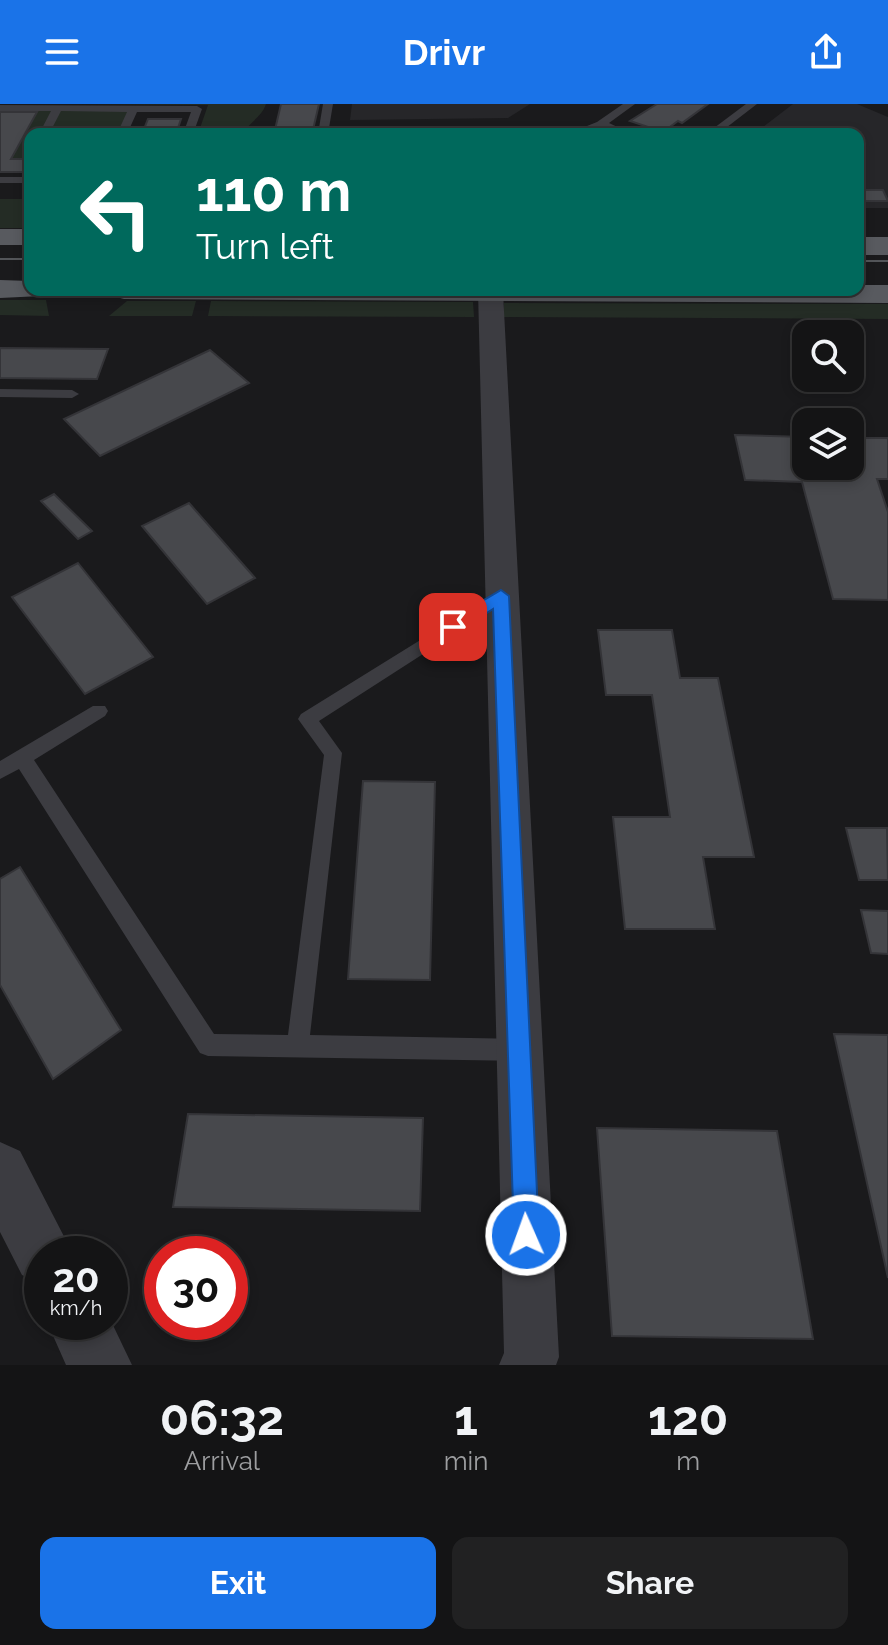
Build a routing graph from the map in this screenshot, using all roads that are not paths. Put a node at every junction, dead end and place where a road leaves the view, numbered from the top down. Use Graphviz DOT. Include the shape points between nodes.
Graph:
graph roads {
  1 [pos="328,104"];
  2 [pos="630,104"];
  3 [pos="752,104"];
  4 [pos="0,108"];
  5 [pos="58,108"];
  6 [pos="133,109"];
  7 [pos="601,124"];
  8 [pos="47,128"];
  9 [pos="125,128"];
  10 [pos="190,128"];
  11 [pos="324,128"];
  12 [pos="589,128"];
  13 [pos="611,128"];
  14 [pos="719,128"];
  15 [pos="0,180"];
  16 [pos="24,180"];
  17 [pos="0,237"];
  18 [pos="24,237"];
  19 [pos="864,246"];
  20 [pos="888,246"];
  21 [pos="0,289"];
  22 [pos="24,290"];
  23 [pos="864,294"];
  24 [pos="888,294"];
  25 [pos="490,296"];
  26 [pos="0,393"];
  27 [pos="72,394"];
  28 [pos="501,596"];
  29 [pos="99,711"];
  30 [pos="22,758"];
  31 [pos="0,771"];
  32 [pos="298,1046"];
  33 [pos="518,1050"];
  34 [pos="0,1171"];
  35 [pos="34,1236"];
  36 [pos="87,1340"];
  37 [pos="100,1365"];
  38 [pos="527,1365"];
  1 -- 11 [label="lane"];
  2 -- 7 [label="lane"];
  3 -- 14 [label="lane"];
  4 -- 5 [label="lane"];
  5 -- 6 [label="lane"];
  5 -- 8 [label="lane"];
  6 -- 9 [label="lane"];
  6 -- 10 [label="lane" via="197,109"];
  7 -- 12 [label="lane"];
  7 -- 13 [label="lane"];
  15 -- 16 [label="lane"];
  17 -- 18 [label="main road"];
  19 -- 20 [label="main road"];
  21 -- 22 [label="main road"];
  23 -- 24 [label="main road"];
  25 -- 28 [label="street"];
  26 -- 27 [label="lane"];
  28 -- 32 [label="lane" via="307,719 333,753"];
  28 -- 33 [label="street"];
  29 -- 30 [label="lane"];
  30 -- 31 [label="lane"];
  30 -- 32 [label="lane" via="208,1045"];
  32 -- 33 [label="lane"];
  33 -- 38 [label="street" via="532,1357"];
  34 -- 35 [label="street"];
  36 -- 37 [label="street"];
}
